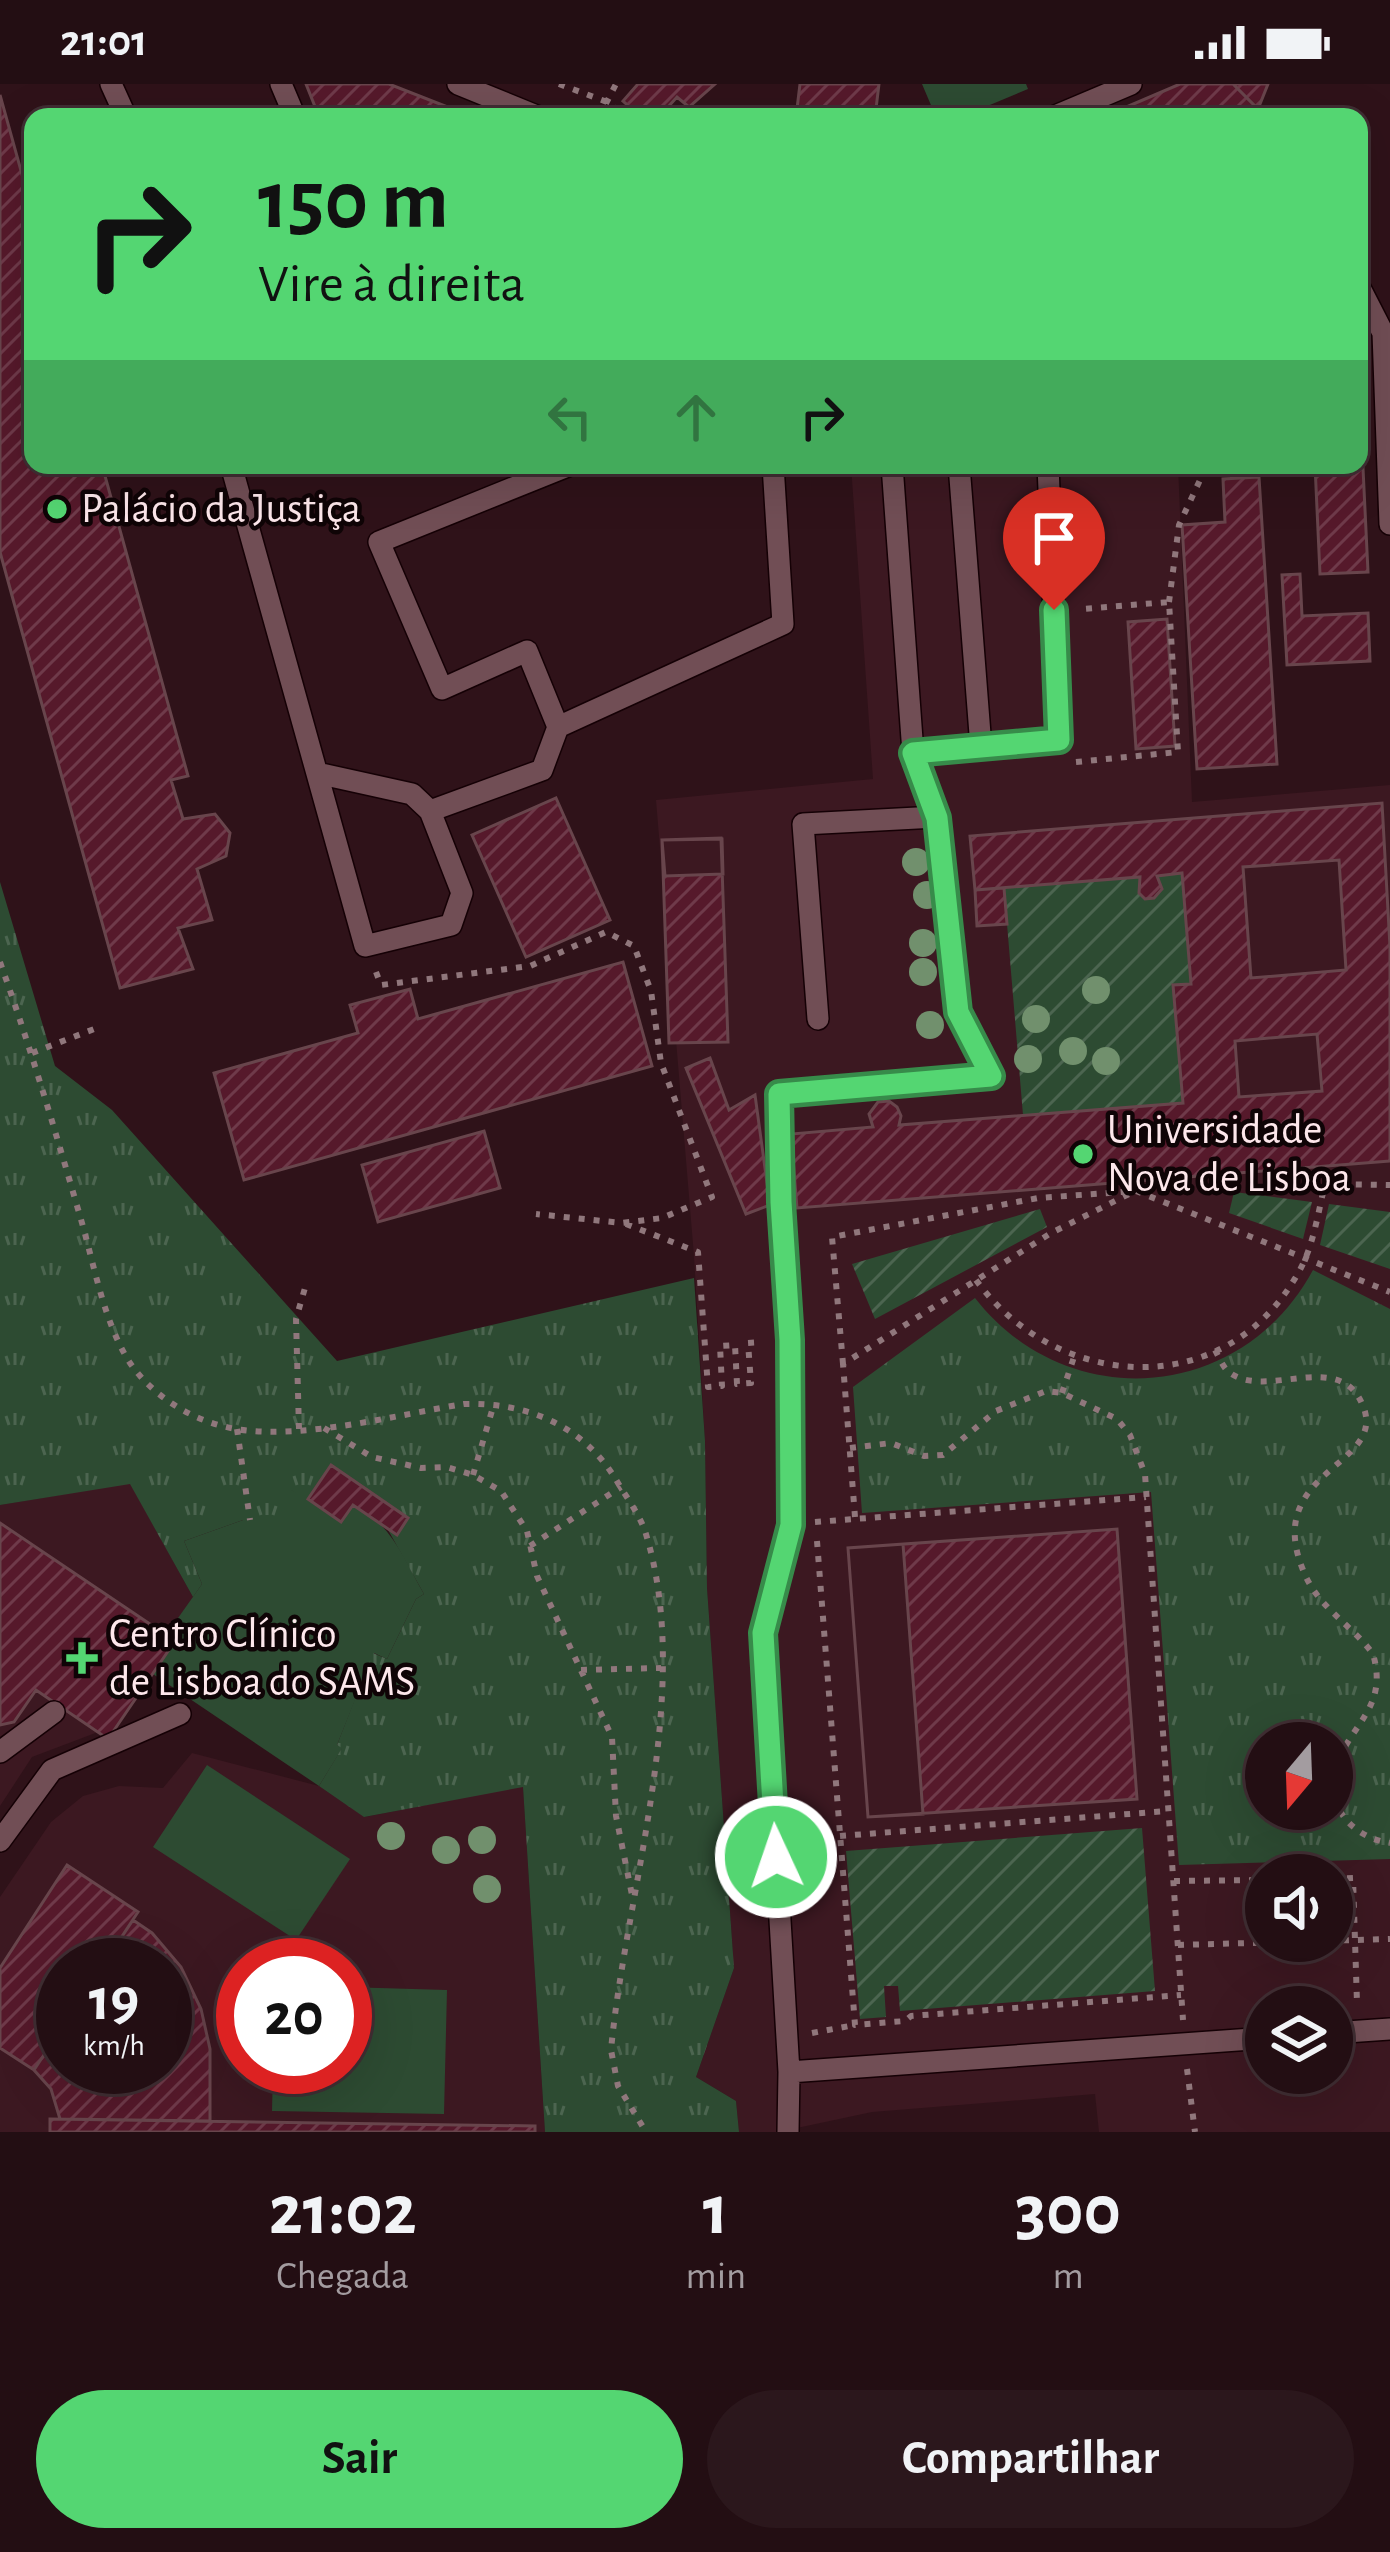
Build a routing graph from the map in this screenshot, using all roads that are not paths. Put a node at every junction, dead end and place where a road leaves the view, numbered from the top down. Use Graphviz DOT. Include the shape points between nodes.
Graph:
graph roads {
  1 [pos="1131,84"];
  2 [pos="466,85"];
  3 [pos="518,108"];
  4 [pos="1074,108"];
  5 [pos="1368,304"];
  6 [pos="234,474"];
  7 [pos="548,474"];
  8 [pos="774,474"];
  9 [pos="893,474"];
  10 [pos="960,474"];
  11 [pos="1048,474"];
  12 [pos="1390,524"];
  13 [pos="558,727"];
  14 [pos="981,747"];
  15 [pos="913,753"];
  16 [pos="317,773"];
  17 [pos="430,812"];
  18 [pos="937,818"];
  19 [pos="818,1019"];
  20 [pos="54,1712"];
  21 [pos="180,1714"];
  22 [pos="0,1752"];
  23 [pos="0,1841"];
  24 [pos="1390,2029"];
  25 [pos="1353,2031"];
  26 [pos="1245,2040"];
  27 [pos="789,2072"];
  28 [pos="788,2132"];
  1 -- 4 [label="lane"];
  2 -- 3 [label="lane"];
  5 -- 12 [label="lane" via="1383,333"];
  6 -- 16 [label="lane"];
  7 -- 13 [label="lane" via="379,542 442,689 527,651"];
  8 -- 13 [label="lane" via="783,623"];
  9 -- 15 [label="lane"];
  10 -- 14 [label="lane"];
  11 -- 14 [label="lane" via="1059,740"];
  13 -- 17 [label="lane" via="542,770"];
  14 -- 15 [label="lane"];
  15 -- 18 [label="lane"];
  16 -- 17 [label="lane" via="412,794"];
  16 -- 17 [label="lane" via="365,946 451,925 462,893"];
  18 -- 19 [label="lane" via="802,824"];
  18 -- 27 [label="lane" via="958,1012 991,1076 779,1094 791,1525 763,1633"];
  20 -- 22 [label="lane"];
  21 -- 23 [label="lane" via="52,1770"];
  24 -- 25 [label="lane"];
  26 -- 27 [label="lane"];
  27 -- 28 [label="lane"];
}
